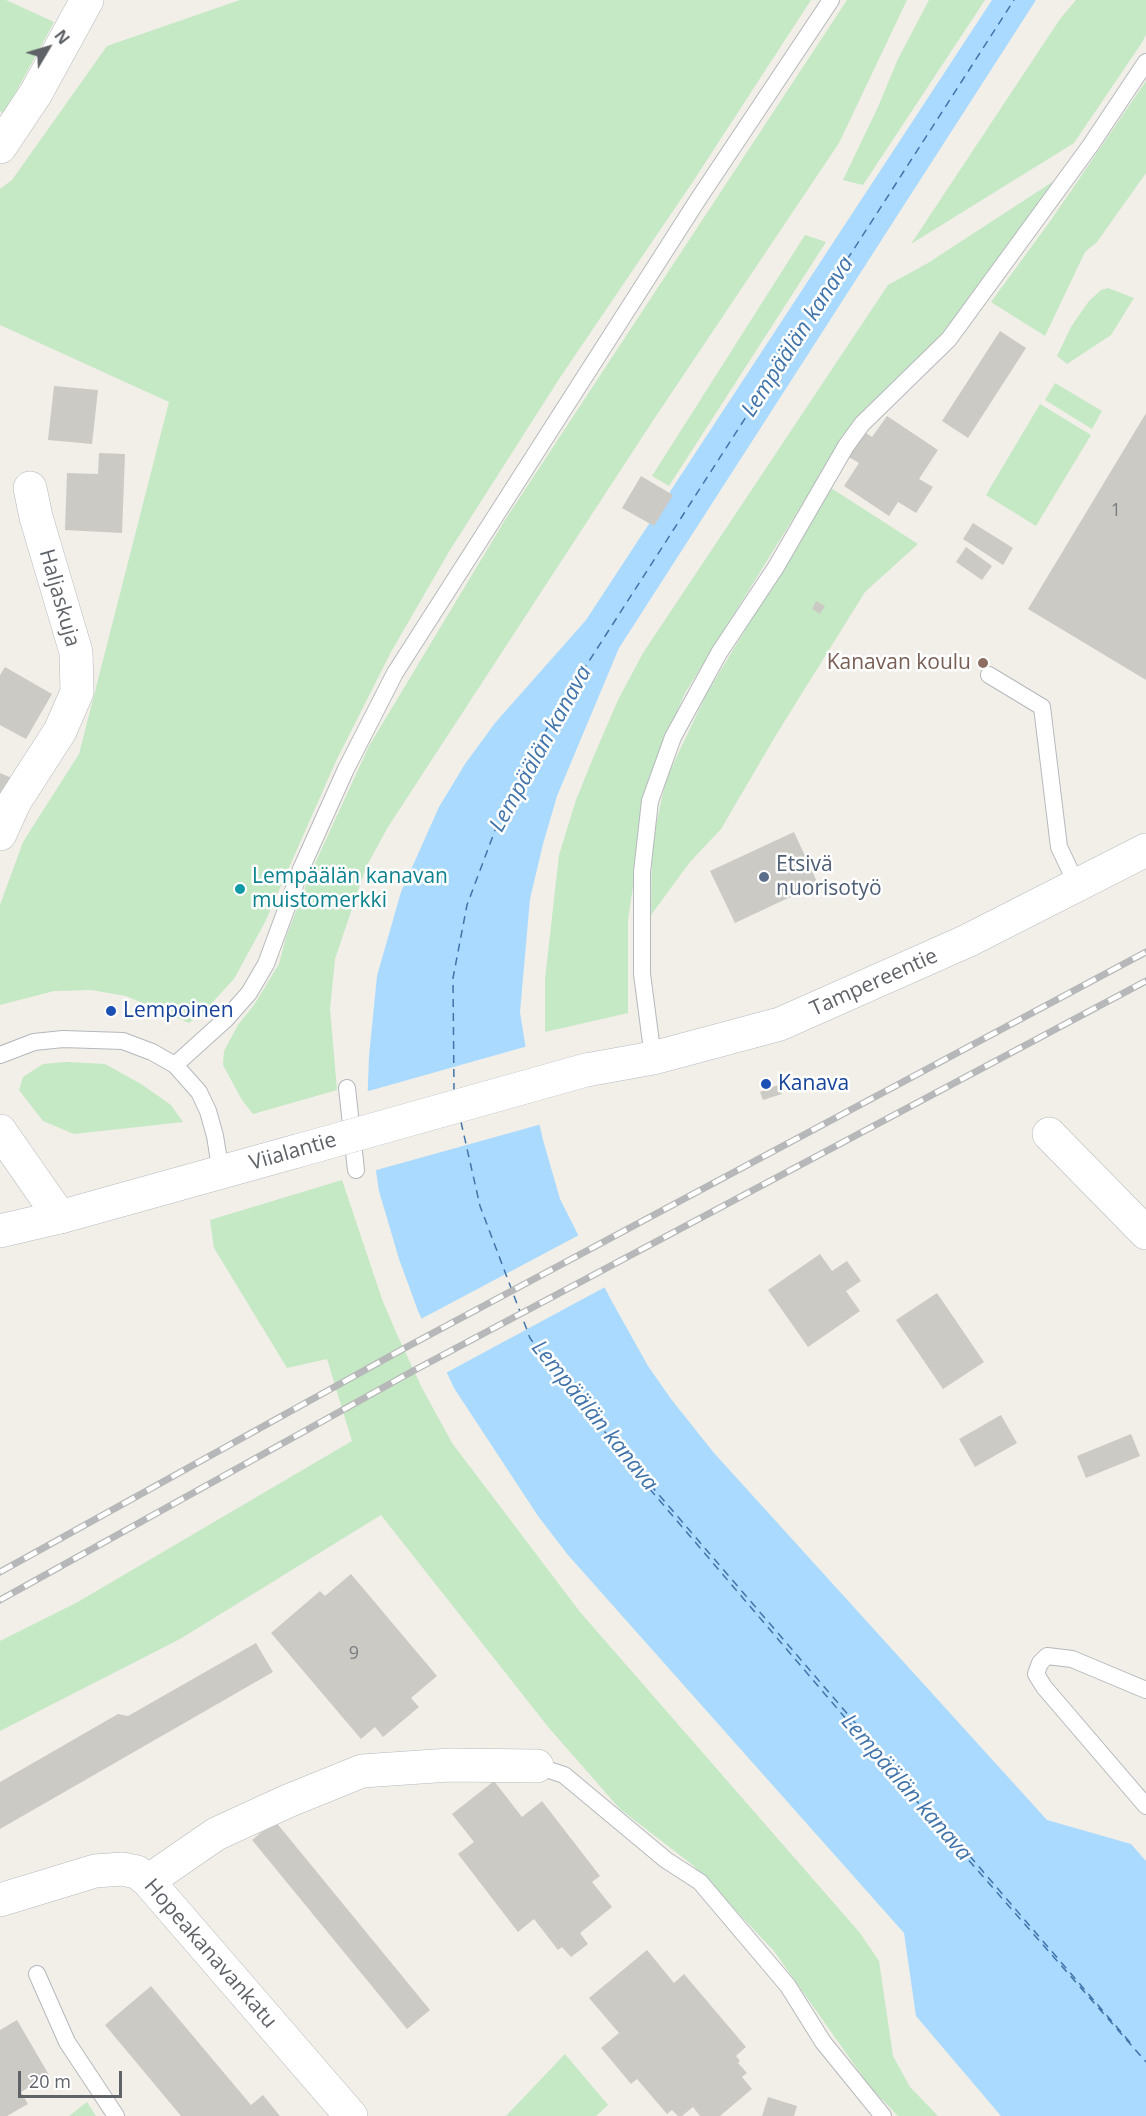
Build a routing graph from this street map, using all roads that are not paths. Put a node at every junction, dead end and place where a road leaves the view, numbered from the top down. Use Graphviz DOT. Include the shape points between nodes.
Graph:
graph roads {
  1 [pos="87,0"];
  2 [pos="831,0"];
  3 [pos="1146,62"];
  4 [pos="0,147"];
  5 [pos="30,488"];
  6 [pos="989,675"];
  7 [pos="0,834"];
  8 [pos="1146,850"];
  9 [pos="1077,885"];
  10 [pos="0,1055"];
  11 [pos="653,1058"];
  12 [pos="174,1065"];
  13 [pos="586,1070"];
  14 [pos="346,1088"];
  15 [pos="0,1131"];
  16 [pos="1049,1134"];
  17 [pos="356,1170"];
  18 [pos="221,1173"];
  19 [pos="60,1217"];
  20 [pos="0,1231"];
  21 [pos="1146,1233"];
  22 [pos="1146,1690"];
  23 [pos="537,1767"];
  24 [pos="1146,1806"];
  25 [pos="148,1881"];
  26 [pos="0,1900"];
  27 [pos="37,1974"];
  28 [pos="116,2116"];
  29 [pos="351,2116"];
  30 [pos="883,2116"];
  1 -- 4 [label="street" via="36,93"];
  2 -- 12 [label="lane" via="699,198 395,673 346,769 266,964 249,993"];
  3 -- 11 [label="lane" via="1090,146 949,339 862,424 846,446 776,567 719,653 673,737 650,801 642,872 642,974"];
  5 -- 7 [label="street, Haljaskuja" via="76,652 77,692 60,730 15,801"];
  6 -- 9 [label="lane" via="1042,707 1059,847"];
  8 -- 9 [label="street, Tampereentie"];
  9 -- 11 [label="street, Tampereentie" via="967,941 780,1024"];
  10 -- 12 [label="lane" via="34,1042 63,1038 123,1041"];
  11 -- 13 [label="street, Tampereentie"];
  12 -- 18 [label="lane" via="199,1092 208,1111"];
  13 -- 18 [label="street, Viialantie, bridge"];
  14 -- 17 [label="lane"];
  15 -- 19 [label="street"];
  16 -- 21 [label="street"];
  18 -- 19 [label="street, Viialantie"];
  19 -- 20 [label="street, Viialantie"];
  22 -- 24 [label="lane" via="1072,1659 1047,1656 1036,1674"];
  23 -- 25 [label="street" via="450,1765 362,1771 216,1834"];
  23 -- 30 [label="lane" via="564,1775 666,1860 700,1882 788,1986 823,2042"];
  25 -- 26 [label="street, Hopeakanavankatu" via="137,1872 122,1869 95,1871"];
  25 -- 29 [label="street, Hopeakanavankatu"];
  27 -- 28 [label="lane" via="67,2042"];
}
